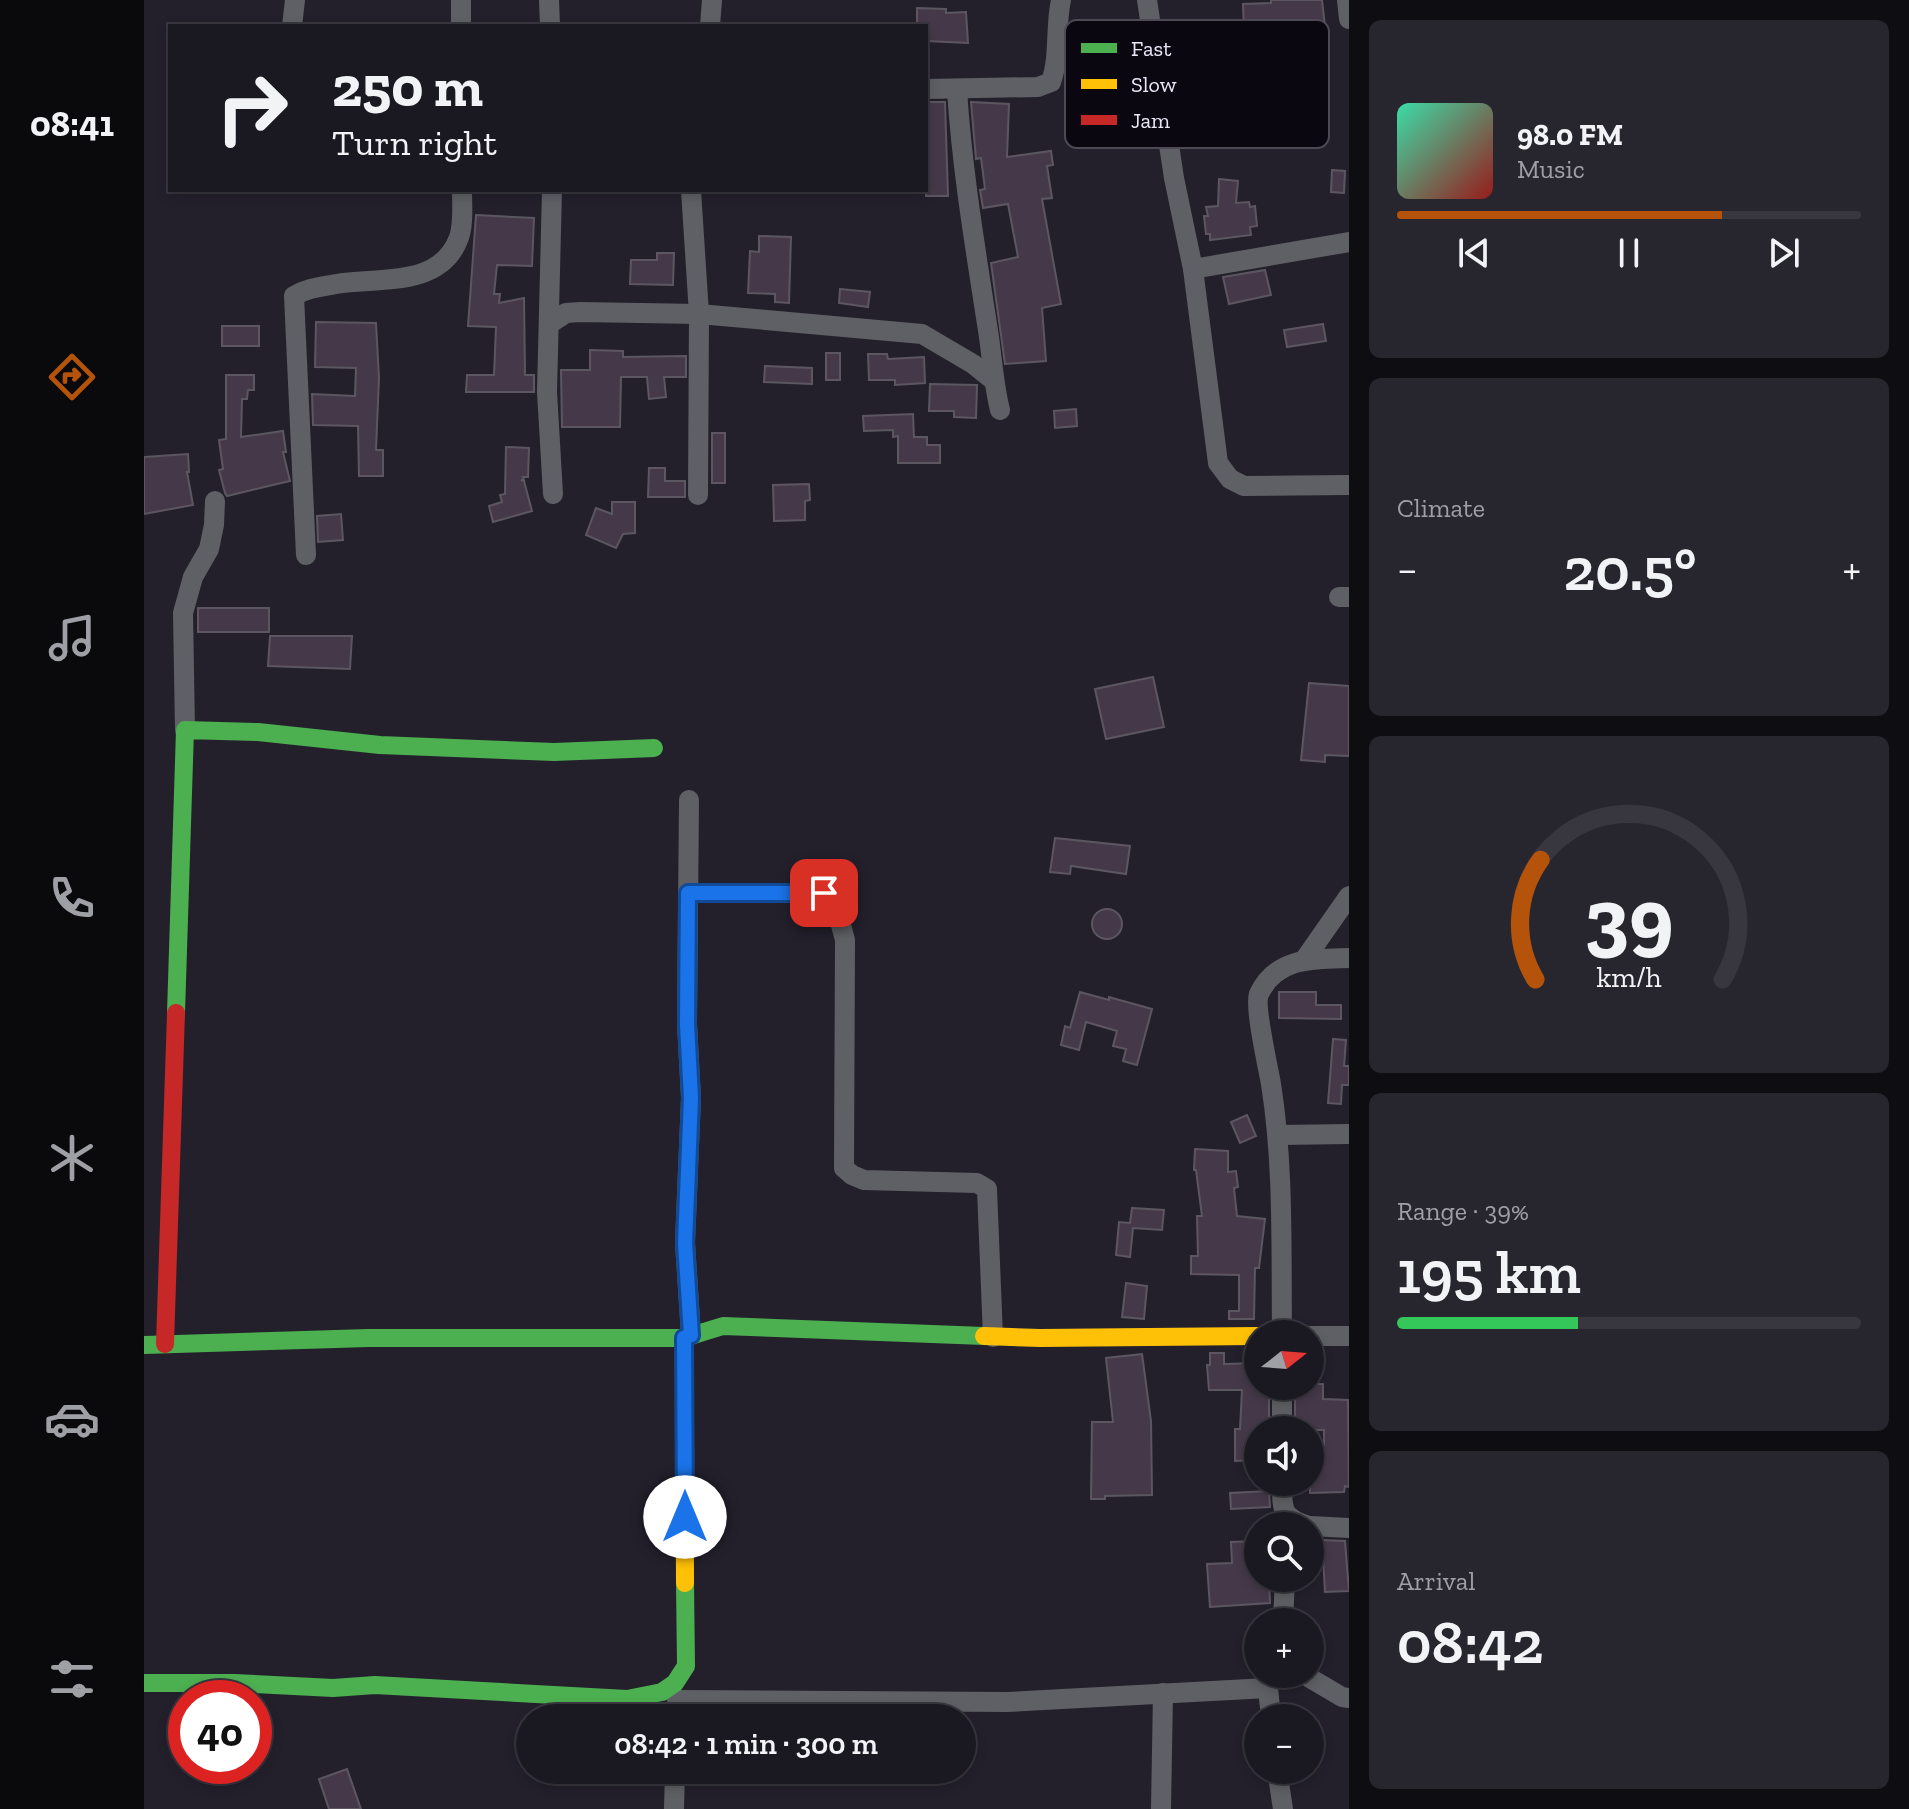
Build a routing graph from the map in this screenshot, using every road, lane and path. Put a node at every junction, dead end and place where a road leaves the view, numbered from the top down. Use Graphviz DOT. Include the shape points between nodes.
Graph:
graph roads {
  1 [pos="295,0"];
  2 [pos="461,0"];
  3 [pos="549,0"];
  4 [pos="712,0"];
  5 [pos="1061,0"];
  6 [pos="1147,0"];
  7 [pos="1347,0"];
  8 [pos="1349,19"];
  9 [pos="1150,20"];
  10 [pos="292,24"];
  11 [pos="461,24"];
  12 [pos="550,24"];
  13 [pos="710,24"];
  14 [pos="928,89"];
  15 [pos="957,90"];
  16 [pos="1169,148"];
  17 [pos="462,192"];
  18 [pos="552,192"];
  19 [pos="691,192"];
  20 [pos="1349,242"];
  21 [pos="1193,269"];
  22 [pos="699,314"];
  23 [pos="549,324"];
  24 [pos="993,380"];
  25 [pos="1000,410"];
  26 [pos="1349,485"];
  27 [pos="553,494"];
  28 [pos="698,495"];
  29 [pos="215,501"];
  30 [pos="306,555"];
  31 [pos="185,730"];
  32 [pos="654,748"];
  33 [pos="689,800"];
  34 [pos="688,893"];
  35 [pos="1349,896"];
  36 [pos="1349,958"];
  37 [pos="1305,959"];
  38 [pos="1349,1134"];
  39 [pos="1279,1135"];
  40 [pos="1282,1320"];
  41 [pos="687,1336"];
  42 [pos="1244,1336"];
  43 [pos="1324,1336"];
  44 [pos="1349,1336"];
  45 [pos="993,1337"];
  46 [pos="165,1344"];
  47 [pos="144,1345"];
  48 [pos="1324,1527"];
  49 [pos="1349,1528"];
  50 [pos="144,1683"];
  51 [pos="1244,1684"];
  52 [pos="1324,1686"];
  53 [pos="1163,1693"];
  54 [pos="1349,1698"];
  55 [pos="677,1700"];
  56 [pos="675,1784"];
  57 [pos="1279,1784"];
  58 [pos="674,1809"];
  59 [pos="1161,1809"];
  60 [pos="1283,1809"];
  1 -- 10 [label="street"];
  2 -- 11 [label="street"];
  3 -- 12 [label="street"];
  4 -- 13 [label="street"];
  5 -- 15 [label="street" via="1051,82"];
  6 -- 9 [label="street"];
  7 -- 8 [label="street"];
  14 -- 15 [label="street"];
  15 -- 24 [label="street"];
  16 -- 21 [label="street"];
  17 -- 30 [label="street" via="459,238 446,260 421,275 355,281 294,296"];
  18 -- 23 [label="street"];
  19 -- 22 [label="street"];
  20 -- 21 [label="street"];
  21 -- 26 [label="street" via="1218,463 1224,473 1244,486"];
  22 -- 23 [label="street" via="580,312 566,313"];
  22 -- 24 [label="street" via="922,334"];
  22 -- 28 [label="street"];
  23 -- 27 [label="street"];
  24 -- 25 [label="street"];
  29 -- 31 [label="street" via="209,549 193,577 183,613"];
  31 -- 32 [label="street" via="444,748"];
  31 -- 46 [label="street"];
  33 -- 34 [label="street"];
  34 -- 41 [label="street"];
  34 -- 45 [label="street" via="824,893 838,914 845,940 844,1168 864,1180 977,1183 987,1189"];
  35 -- 37 [label="street"];
  36 -- 37 [label="street"];
  37 -- 39 [label="street" via="1276,971 1257,999"];
  38 -- 39 [label="street"];
  39 -- 40 [label="street"];
  41 -- 45 [label="street" via="723,1326"];
  41 -- 46 [label="street"];
  41 -- 55 [label="street" via="686,1666"];
  42 -- 45 [label="street"];
  43 -- 44 [label="street"];
  46 -- 47 [label="street"];
  48 -- 49 [label="street"];
  50 -- 55 [label="street" via="375,1685 627,1699 659,1694"];
  51 -- 53 [label="street"];
  52 -- 54 [label="street"];
  53 -- 55 [label="street" via="1008,1702"];
  53 -- 59 [label="street"];
  56 -- 58 [label="street"];
  57 -- 60 [label="street"];
}
